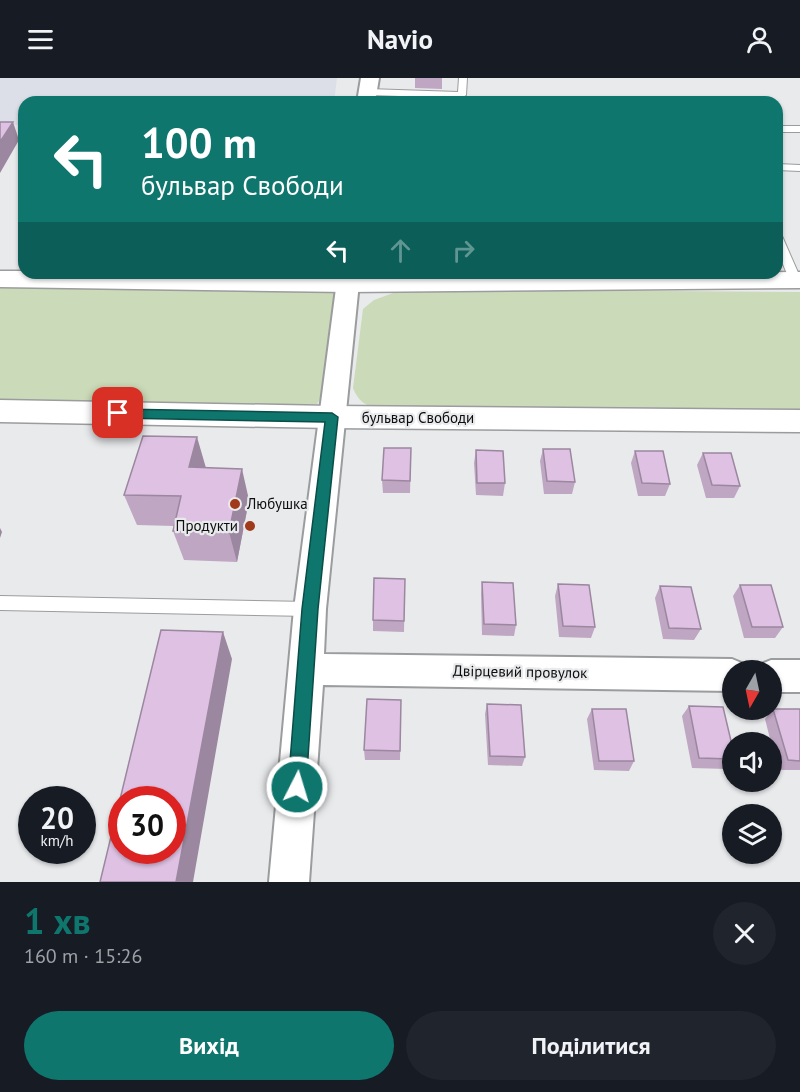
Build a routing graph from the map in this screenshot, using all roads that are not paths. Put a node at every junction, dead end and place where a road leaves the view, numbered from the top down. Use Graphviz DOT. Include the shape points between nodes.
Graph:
graph roads {
  1 [pos="463,78"];
  2 [pos="368,91"];
  3 [pos="783,129"];
  4 [pos="800,129"];
  5 [pos="783,167"];
  6 [pos="800,168"];
  7 [pos="783,249"];
  8 [pos="0,279"];
  9 [pos="18,279"];
  10 [pos="348,279"];
  11 [pos="573,279"];
  12 [pos="798,280"];
  13 [pos="0,411"];
  14 [pos="332,417"];
  15 [pos="800,421"];
  16 [pos="0,603"];
  17 [pos="310,609"];
  18 [pos="307,669"];
  19 [pos="722,675"];
  20 [pos="782,676"];
  21 [pos="800,676"];
  22 [pos="289,882"];
  1 -- 2 [label="lane" via="462,95"];
  3 -- 4 [label="lane"];
  5 -- 6 [label="lane"];
  7 -- 12 [label="lane"];
  8 -- 9 [label="street"];
  10 -- 14 [label="street"];
  11 -- 12 [label="street"];
  13 -- 14 [label="street, бульвар Свободи"];
  14 -- 15 [label="street, бульвар Свободи"];
  14 -- 17 [label="street"];
  16 -- 17 [label="lane"];
  17 -- 18 [label="street"];
  18 -- 19 [label="street, Двірцевий провулок"];
  18 -- 22 [label="street"];
  20 -- 21 [label="street"];
}
